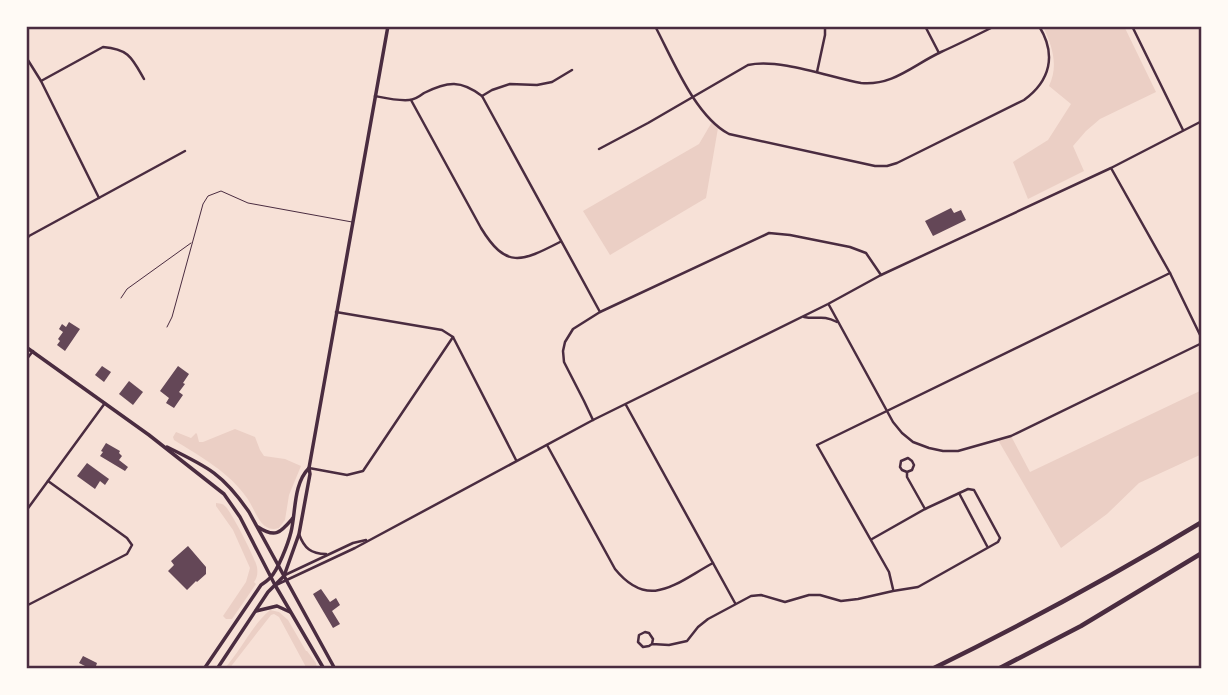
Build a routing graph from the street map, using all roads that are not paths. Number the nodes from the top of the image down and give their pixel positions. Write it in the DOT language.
graph roads {
  1 [pos="388,26"];
  2 [pos="655,26"];
  3 [pos="825,26"];
  4 [pos="925,26"];
  5 [pos="995,26"];
  6 [pos="1040,26"];
  7 [pos="1132,26"];
  8 [pos="939,53"];
  9 [pos="26,57"];
  10 [pos="572,70"];
  11 [pos="817,72"];
  12 [pos="144,79"];
  13 [pos="41,81"];
  14 [pos="375,96"];
  15 [pos="482,96"];
  16 [pos="693,97"];
  17 [pos="411,100"];
  18 [pos="1202,121"];
  19 [pos="1183,130"];
  20 [pos="599,149"];
  21 [pos="185,151"];
  22 [pos="1111,168"];
  23 [pos="99,198"];
  24 [pos="352,222"];
  25 [pos="26,231"];
  26 [pos="28,238"];
  27 [pos="193,241"];
  28 [pos="561,242"];
  29 [pos="1170,273"];
  30 [pos="881,275"];
  31 [pos="121,298"];
  32 [pos="828,304"];
  33 [pos="336,312"];
  34 [pos="600,312"];
  35 [pos="804,317"];
  36 [pos="838,323"];
  37 [pos="167,327"];
  38 [pos="453,337"];
  39 [pos="1202,341"];
  40 [pos="26,347"];
  41 [pos="33,351"];
  42 [pos="26,360"];
  43 [pos="105,403"];
  44 [pos="626,405"];
  45 [pos="887,410"];
  46 [pos="593,420"];
  47 [pos="162,445"];
  48 [pos="547,445"];
  49 [pos="517,461"];
  50 [pos="309,468"];
  51 [pos="907,472"];
  52 [pos="48,481"];
  53 [pos="959,493"];
  54 [pos="925,509"];
  55 [pos="26,511"];
  56 [pos="293,518"];
  57 [pos="1202,523"];
  58 [pos="257,525"];
  59 [pos="299,534"];
  60 [pos="369,540"];
  61 [pos="872,540"];
  62 [pos="988,547"];
  63 [pos="1202,553"];
  64 [pos="330,554"];
  65 [pos="713,563"];
  66 [pos="278,565"];
  67 [pos="284,576"];
  68 [pos="271,577"];
  69 [pos="286,582"];
  70 [pos="275,585"];
  71 [pos="893,591"];
  72 [pos="735,603"];
  73 [pos="26,606"];
  74 [pos="256,611"];
  75 [pos="292,613"];
  76 [pos="652,644"];
  77 [pos="204,669"];
  78 [pos="217,669"];
  79 [pos="324,669"];
  80 [pos="335,669"];
  81 [pos="932,669"];
  82 [pos="998,669"];
  1 -- 14 [label="main road"];
  2 -- 16 [label="street"];
  3 -- 11 [label="street"];
  4 -- 8 [label="street"];
  5 -- 8 [label="street"];
  6 -- 16 [label="street"];
  7 -- 19 [label="street"];
  8 -- 11 [label="street"];
  9 -- 13 [label="street"];
  10 -- 15 [label="street"];
  11 -- 16 [label="street"];
  12 -- 13 [label="street"];
  13 -- 23 [label="street"];
  14 -- 17 [label="street"];
  14 -- 24 [label="main road"];
  15 -- 17 [label="street"];
  15 -- 28 [label="street"];
  16 -- 20 [label="street"];
  17 -- 28 [label="street"];
  18 -- 19 [label="street"];
  19 -- 22 [label="street"];
  21 -- 23 [label="street"];
  22 -- 29 [label="street"];
  22 -- 30 [label="street"];
  23 -- 26 [label="street"];
  24 -- 27 [label="lane"];
  24 -- 33 [label="main road"];
  25 -- 26 [label="street"];
  27 -- 31 [label="lane"];
  27 -- 37 [label="lane"];
  28 -- 34 [label="street"];
  29 -- 39 [label="street"];
  29 -- 45 [label="street"];
  30 -- 32 [label="street"];
  30 -- 34 [label="street"];
  32 -- 35 [label="street"];
  32 -- 36 [label="street"];
  33 -- 38 [label="street"];
  33 -- 50 [label="main road"];
  34 -- 46 [label="street"];
  35 -- 36 [label="street"];
  35 -- 44 [label="street"];
  36 -- 45 [label="street"];
  38 -- 49 [label="street"];
  38 -- 50 [label="street"];
  39 -- 45 [label="street"];
  40 -- 41 [label="main road"];
  41 -- 42 [label="street"];
  41 -- 43 [label="main road"];
  43 -- 47 [label="main road"];
  43 -- 52 [label="street"];
  44 -- 46 [label="street"];
  44 -- 65 [label="street"];
  45 -- 61 [label="street"];
  46 -- 48 [label="street"];
  47 -- 58 [label="main road"];
  47 -- 68 [label="main road"];
  48 -- 49 [label="street"];
  48 -- 65 [label="street"];
  49 -- 60 [label="street"];
  50 -- 56 [label="main road"];
  50 -- 59 [label="main road"];
  51 -- 51 [label="street"];
  51 -- 54 [label="street"];
  52 -- 55 [label="street"];
  52 -- 73 [label="street"];
  53 -- 54 [label="street"];
  53 -- 62 [label="street"];
  53 -- 62 [label="street"];
  54 -- 61 [label="street"];
  56 -- 58 [label="main road"];
  56 -- 66 [label="main road"];
  57 -- 81 [label="highway"];
  58 -- 66 [label="main road"];
  59 -- 64 [label="street"];
  59 -- 67 [label="main road"];
  60 -- 64 [label="street"];
  60 -- 69 [label="street"];
  61 -- 71 [label="street"];
  62 -- 71 [label="street"];
  63 -- 82 [label="highway"];
  64 -- 67 [label="street"];
  65 -- 72 [label="street"];
  66 -- 67 [label="main road"];
  66 -- 68 [label="main road"];
  67 -- 68 [label="main road"];
  67 -- 69 [label="main road"];
  67 -- 70 [label="main road"];
  68 -- 70 [label="main road"];
  68 -- 77 [label="main road"];
  69 -- 70 [label="street"];
  69 -- 80 [label="main road"];
  70 -- 74 [label="main road"];
  70 -- 75 [label="main road"];
  71 -- 72 [label="street"];
  72 -- 76 [label="street"];
  74 -- 75 [label="main road"];
  74 -- 78 [label="main road"];
  75 -- 79 [label="main road"];
  76 -- 76 [label="street"];
}
